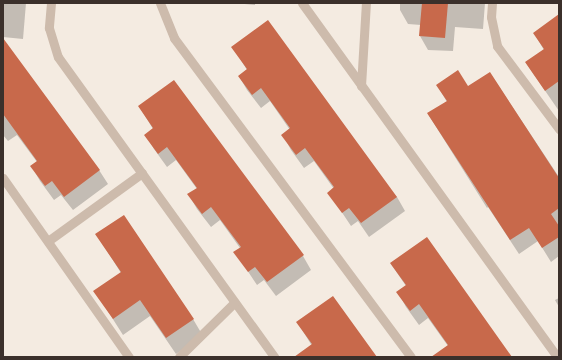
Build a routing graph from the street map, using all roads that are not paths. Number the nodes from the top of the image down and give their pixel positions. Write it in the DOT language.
graph roads {
  1 [pos="51,3"];
  2 [pos="160,3"];
  3 [pos="302,3"];
  4 [pos="366,3"];
  5 [pos="492,3"];
  6 [pos="361,86"];
  7 [pos="559,129"];
  8 [pos="142,173"];
  9 [pos="3,178"];
  10 [pos="48,241"];
  11 [pos="234,302"];
  12 [pos="129,357"];
  13 [pos="179,357"];
  14 [pos="274,357"];
  15 [pos="411,357"];
  16 [pos="557,357"];
  1 -- 8 [label="lane"];
  2 -- 15 [label="lane"];
  3 -- 6 [label="lane"];
  4 -- 6 [label="lane"];
  5 -- 7 [label="lane"];
  6 -- 16 [label="lane"];
  8 -- 10 [label="lane"];
  8 -- 11 [label="lane"];
  9 -- 10 [label="lane"];
  10 -- 12 [label="lane"];
  11 -- 13 [label="lane"];
  11 -- 14 [label="lane"];
}
